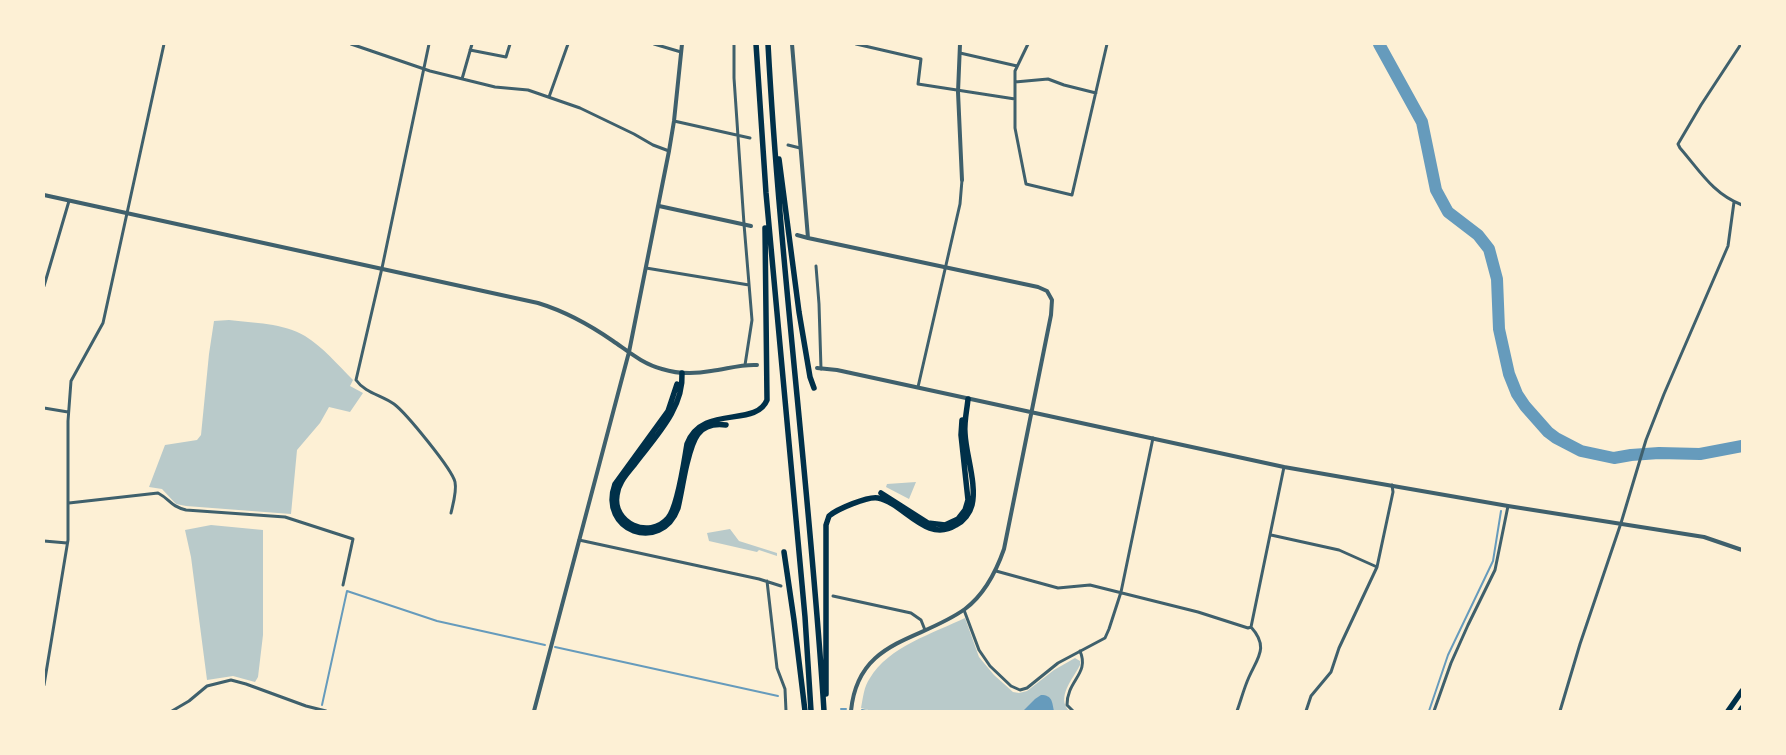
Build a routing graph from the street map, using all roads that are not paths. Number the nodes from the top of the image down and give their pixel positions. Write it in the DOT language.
graph roads {
  1 [pos="164,44"];
  2 [pos="351,44"];
  3 [pos="429,44"];
  4 [pos="472,44"];
  5 [pos="510,44"];
  6 [pos="568,44"];
  7 [pos="654,44"];
  8 [pos="682,44"];
  9 [pos="734,44"];
  10 [pos="756,44"];
  11 [pos="768,44"];
  12 [pos="792,44"];
  13 [pos="856,44"];
  14 [pos="960,44"];
  15 [pos="1028,44"];
  16 [pos="1107,44"];
  17 [pos="1740,44"];
  18 [pos="470,50"];
  19 [pos="681,52"];
  20 [pos="960,53"];
  21 [pos="1017,66"];
  22 [pos="424,69"];
  23 [pos="462,79"];
  24 [pos="1015,82"];
  25 [pos="958,92"];
  26 [pos="1096,93"];
  27 [pos="549,97"];
  28 [pos="1015,100"];
  29 [pos="772,115"];
  30 [pos="674,121"];
  31 [pos="738,134"];
  32 [pos="750,138"];
  33 [pos="788,145"];
  34 [pos="800,148"];
  35 [pos="669,151"];
  36 [pos="962,180"];
  37 [pos="766,193"];
  38 [pos="44,195"];
  39 [pos="69,201"];
  40 [pos="1734,202"];
  41 [pos="1742,205"];
  42 [pos="659,206"];
  43 [pos="127,214"];
  44 [pos="744,224"];
  45 [pos="751,226"];
  46 [pos="797,235"];
  47 [pos="808,238"];
  48 [pos="816,266"];
  49 [pos="382,268"];
  50 [pos="646,268"];
  51 [pos="945,268"];
  52 [pos="45,278"];
  53 [pos="749,284"];
  54 [pos="44,286"];
  55 [pos="628,352"];
  56 [pos="746,365"];
  57 [pos="756,366"];
  58 [pos="819,369"];
  59 [pos="682,373"];
  60 [pos="918,387"];
  61 [pos="814,388"];
  62 [pos="968,399"];
  63 [pos="44,408"];
  64 [pos="1031,411"];
  65 [pos="68,412"];
  66 [pos="726,425"];
  67 [pos="1153,437"];
  68 [pos="1284,466"];
  69 [pos="1392,484"];
  70 [pos="881,493"];
  71 [pos="69,503"];
  72 [pos="1508,506"];
  73 [pos="451,513"];
  74 [pos="1621,523"];
  75 [pos="1271,536"];
  76 [pos="579,540"];
  77 [pos="44,541"];
  78 [pos="67,543"];
  79 [pos="1742,550"];
  80 [pos="784,552"];
  81 [pos="1377,567"];
  82 [pos="996,571"];
  83 [pos="767,581"];
  84 [pos="344,585"];
  85 [pos="781,586"];
  86 [pos="1121,592"];
  87 [pos="833,596"];
  88 [pos="964,610"];
  89 [pos="1252,627"];
  90 [pos="925,630"];
  91 [pos="1080,651"];
  92 [pos="44,685"];
  93 [pos="1742,691"];
  94 [pos="172,711"];
  95 [pos="326,711"];
  96 [pos="534,711"];
  97 [pos="786,711"];
  98 [pos="805,711"];
  99 [pos="811,711"];
  100 [pos="825,711"];
  101 [pos="851,711"];
  102 [pos="1073,711"];
  103 [pos="1237,711"];
  104 [pos="1306,711"];
  105 [pos="1434,711"];
  106 [pos="1560,711"];
  107 [pos="1728,711"];
  1 -- 43 [label="street"];
  2 -- 22 [label="street"];
  3 -- 22 [label="street"];
  4 -- 18 [label="street"];
  5 -- 18 [label="street"];
  6 -- 27 [label="street"];
  7 -- 19 [label="street"];
  8 -- 19 [label="street"];
  9 -- 31 [label="street"];
  10 -- 37 [label="highway"];
  11 -- 29 [label="highway"];
  12 -- 34 [label="street"];
  13 -- 25 [label="street"];
  14 -- 20 [label="street"];
  15 -- 21 [label="street"];
  16 -- 26 [label="street"];
  17 -- 40 [label="street"];
  18 -- 23 [label="street"];
  19 -- 30 [label="street"];
  20 -- 21 [label="street"];
  20 -- 25 [label="street"];
  21 -- 24 [label="street"];
  22 -- 23 [label="street"];
  22 -- 49 [label="street"];
  23 -- 27 [label="street"];
  24 -- 26 [label="street"];
  24 -- 28 [label="street"];
  25 -- 28 [label="street"];
  25 -- 36 [label="street"];
  26 -- 28 [label="street"];
  27 -- 35 [label="street"];
  29 -- 61 [label="highway"];
  29 -- 100 [label="highway"];
  30 -- 31 [label="street"];
  30 -- 35 [label="street"];
  31 -- 32 [label="street"];
  31 -- 44 [label="street"];
  33 -- 34 [label="street"];
  34 -- 47 [label="street"];
  35 -- 42 [label="street"];
  36 -- 51 [label="street"];
  37 -- 59 [label="highway"];
  37 -- 99 [label="highway"];
  38 -- 39 [label="street"];
  39 -- 43 [label="street"];
  39 -- 52 [label="street"];
  40 -- 41 [label="street"];
  40 -- 74 [label="street"];
  42 -- 44 [label="street"];
  42 -- 50 [label="street"];
  43 -- 49 [label="street"];
  43 -- 65 [label="street"];
  44 -- 45 [label="street"];
  44 -- 53 [label="street"];
  46 -- 47 [label="street"];
  47 -- 51 [label="street"];
  48 -- 58 [label="street"];
  49 -- 55 [label="street"];
  49 -- 73 [label="street"];
  50 -- 53 [label="street"];
  50 -- 55 [label="street"];
  51 -- 60 [label="street"];
  51 -- 64 [label="street"];
  52 -- 54 [label="street"];
  53 -- 56 [label="street"];
  55 -- 59 [label="street"];
  55 -- 76 [label="street"];
  56 -- 57 [label="street"];
  56 -- 59 [label="street"];
  58 -- 60 [label="street"];
  59 -- 66 [label="highway"];
  60 -- 62 [label="street"];
  62 -- 64 [label="street"];
  62 -- 70 [label="highway"];
  62 -- 100 [label="highway"];
  63 -- 65 [label="street"];
  64 -- 67 [label="street"];
  64 -- 82 [label="street"];
  65 -- 71 [label="street"];
  67 -- 68 [label="street"];
  67 -- 86 [label="street"];
  68 -- 69 [label="street"];
  68 -- 75 [label="street"];
  69 -- 72 [label="street"];
  69 -- 81 [label="street"];
  71 -- 78 [label="street"];
  71 -- 84 [label="street"];
  72 -- 74 [label="street"];
  72 -- 105 [label="street"];
  74 -- 79 [label="street"];
  74 -- 106 [label="street"];
  75 -- 81 [label="street"];
  75 -- 89 [label="street"];
  76 -- 83 [label="street"];
  76 -- 96 [label="street"];
  77 -- 78 [label="street"];
  78 -- 92 [label="street"];
  80 -- 98 [label="highway"];
  81 -- 104 [label="street"];
  82 -- 86 [label="street"];
  82 -- 88 [label="street"];
  83 -- 85 [label="street"];
  83 -- 97 [label="street"];
  86 -- 89 [label="street"];
  86 -- 91 [label="street"];
  87 -- 90 [label="street"];
  88 -- 90 [label="street"];
  88 -- 91 [label="street"];
  89 -- 103 [label="street"];
  90 -- 101 [label="street"];
  91 -- 102 [label="street"];
  93 -- 107 [label="highway"];
  94 -- 95 [label="street"];
}
